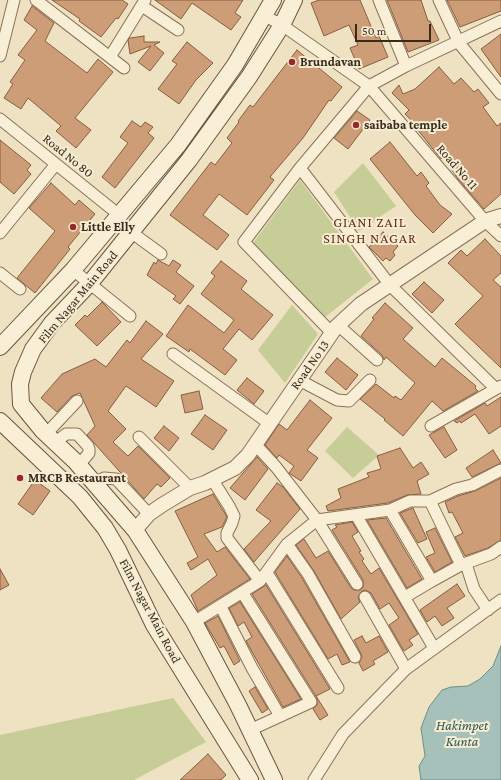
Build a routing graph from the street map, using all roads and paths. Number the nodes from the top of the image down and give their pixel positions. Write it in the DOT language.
graph roads {
  1 [pos="14,0"];
  2 [pos="36,0"];
  3 [pos="273,0"];
  4 [pos="294,0"];
  5 [pos="379,0"];
  6 [pos="439,0"];
  7 [pos="144,3"];
  8 [pos="265,16"];
  9 [pos="501,21"];
  10 [pos="282,25"];
  11 [pos="3,28"];
  12 [pos="178,30"];
  13 [pos="459,43"];
  14 [pos="0,56"];
  15 [pos="110,57"];
  16 [pos="406,66"];
  17 [pos="124,68"];
  18 [pos="369,86"];
  19 [pos="501,94"];
  20 [pos="0,120"];
  21 [pos="56,164"];
  22 [pos="300,168"];
  23 [pos="118,214"];
  24 [pos="501,216"];
  25 [pos="485,221"];
  26 [pos="131,232"];
  27 [pos="0,233"];
  28 [pos="501,236"];
  29 [pos="161,254"];
  30 [pos="73,270"];
  31 [pos="0,272"];
  32 [pos="90,283"];
  33 [pos="390,285"];
  34 [pos="20,289"];
  35 [pos="130,316"];
  36 [pos="335,329"];
  37 [pos="0,347"];
  38 [pos="173,354"];
  39 [pos="377,360"];
  40 [pos="299,380"];
  41 [pos="370,380"];
  42 [pos="498,387"];
  43 [pos="77,401"];
  44 [pos="0,421"];
  45 [pos="270,424"];
  46 [pos="431,426"];
  47 [pos="139,437"];
  48 [pos="51,438"];
  49 [pos="255,444"];
  50 [pos="501,470"];
  51 [pos="212,479"];
  52 [pos="95,484"];
  53 [pos="190,488"];
  54 [pos="430,501"];
  55 [pos="390,510"];
  56 [pos="149,514"];
  57 [pos="356,515"];
  58 [pos="317,520"];
  59 [pos="135,530"];
  60 [pos="287,544"];
  61 [pos="501,547"];
  62 [pos="464,565"];
  63 [pos="263,577"];
  64 [pos="432,581"];
  65 [pos="357,584"];
  66 [pos="242,592"];
  67 [pos="365,597"];
  68 [pos="405,598"];
  69 [pos="501,600"];
  70 [pos="220,607"];
  71 [pos="488,610"];
  72 [pos="194,622"];
  73 [pos="434,648"];
  74 [pos="355,657"];
  75 [pos="406,669"];
  76 [pos="338,688"];
  77 [pos="280,716"];
  78 [pos="250,730"];
  79 [pos="250,780"];
  80 [pos="274,780"];
  81 [pos="314,780"];
  1 -- 11 [label="street"];
  2 -- 15 [label="street"];
  3 -- 8 [label="main road, Film Nagar Main Road"];
  4 -- 10 [label="main road, Film Nagar Main Road"];
  5 -- 16 [label="street"];
  6 -- 13 [label="street"];
  7 -- 12 [label="street"];
  7 -- 15 [label="street"];
  8 -- 10 [label="street, Road No 11"];
  8 -- 23 [label="main road, Film Nagar Main Road"];
  9 -- 13 [label="street"];
  10 -- 18 [label="street, Road No 11"];
  10 -- 26 [label="main road, Film Nagar Main Road"];
  11 -- 14 [label="street"];
  13 -- 16 [label="street"];
  13 -- 19 [label="street"];
  15 -- 17 [label="street"];
  16 -- 18 [label="street"];
  18 -- 22 [label="street"];
  18 -- 25 [label="street, Road No 11"];
  20 -- 21 [label="street, Road No 80"];
  21 -- 23 [label="street, Road No 80"];
  21 -- 27 [label="street"];
  22 -- 33 [label="street"];
  22 -- 36 [label="street"];
  23 -- 30 [label="main road, Film Nagar Main Road"];
  24 -- 25 [label="street, Road No 13"];
  25 -- 28 [label="street, Road No 11"];
  25 -- 33 [label="street, Road No 13"];
  26 -- 29 [label="street"];
  26 -- 32 [label="main road, Film Nagar Main Road"];
  30 -- 32 [label="street"];
  30 -- 37 [label="main road, Film Nagar Main Road"];
  31 -- 34 [label="street"];
  32 -- 35 [label="street"];
  32 -- 48 [label="main road, Film Nagar Main Road"];
  33 -- 36 [label="street, Road No 13"];
  33 -- 42 [label="street"];
  36 -- 39 [label="street"];
  36 -- 40 [label="street, Road No 13"];
  38 -- 45 [label="street"];
  40 -- 41 [label="street"];
  40 -- 45 [label="street, Road No 13"];
  42 -- 46 [label="street"];
  43 -- 48 [label="street"];
  44 -- 79 [label="main road, Film Nagar Main Road"];
  45 -- 49 [label="street, Road No 13"];
  47 -- 53 [label="street"];
  48 -- 52 [label="main road, Film Nagar Main Road"];
  49 -- 51 [label="street, Road No 13"];
  49 -- 58 [label="street"];
  50 -- 54 [label="street"];
  51 -- 53 [label="street, Road No 13"];
  51 -- 63 [label="street"];
  52 -- 56 [label="street"];
  52 -- 59 [label="main road, Film Nagar Main Road"];
  53 -- 56 [label="street, Road No 13"];
  54 -- 55 [label="street"];
  54 -- 62 [label="street"];
  55 -- 57 [label="street"];
  55 -- 64 [label="street"];
  56 -- 59 [label="street, Road No 13"];
  57 -- 58 [label="street"];
  57 -- 68 [label="street"];
  58 -- 60 [label="street"];
  58 -- 65 [label="street"];
  59 -- 72 [label="main road, Film Nagar Main Road"];
  60 -- 63 [label="street"];
  60 -- 74 [label="street"];
  61 -- 62 [label="street"];
  62 -- 64 [label="street"];
  62 -- 71 [label="street"];
  63 -- 66 [label="street"];
  63 -- 76 [label="street"];
  64 -- 68 [label="street"];
  66 -- 70 [label="street"];
  66 -- 77 [label="street"];
  67 -- 75 [label="street"];
  68 -- 73 [label="street"];
  69 -- 71 [label="street"];
  70 -- 72 [label="street"];
  70 -- 77 [label="street"];
  71 -- 73 [label="street"];
  72 -- 78 [label="main road, Film Nagar Main Road"];
  73 -- 75 [label="street"];
  75 -- 81 [label="street"];
  77 -- 78 [label="street"];
  78 -- 80 [label="main road, Film Nagar Main Road"];
}
